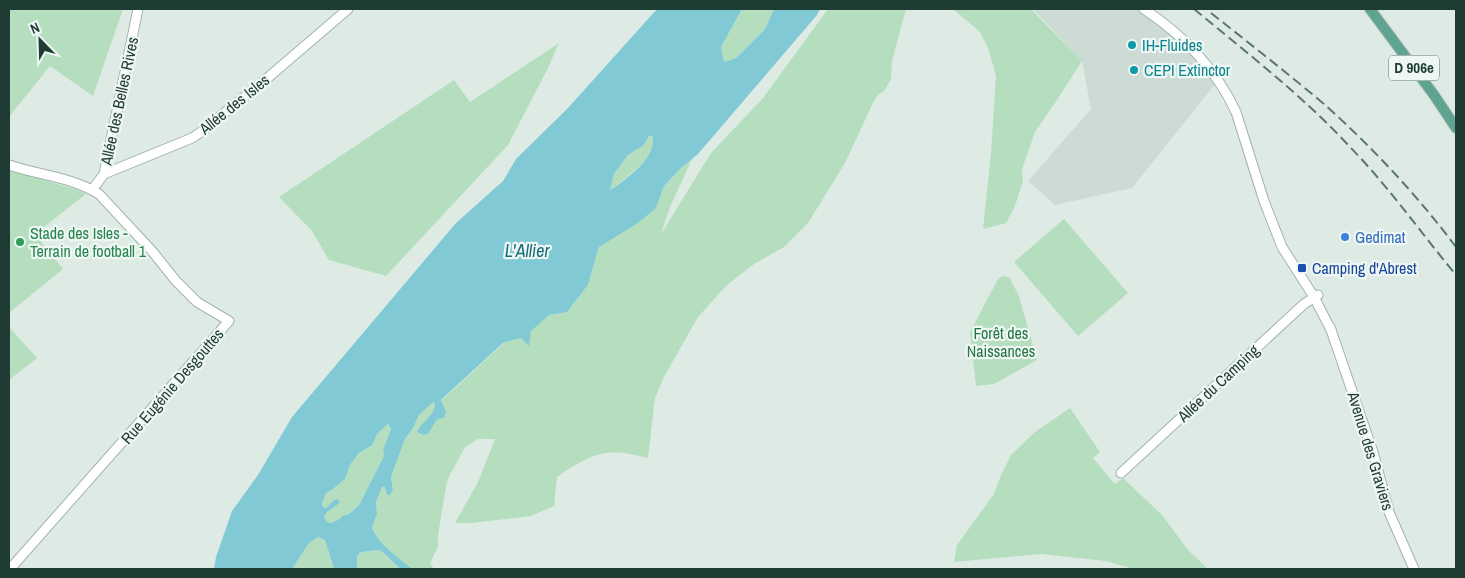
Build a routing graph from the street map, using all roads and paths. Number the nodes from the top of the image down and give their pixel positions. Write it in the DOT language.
graph roads {
  1 [pos="138,9"];
  2 [pos="348,9"];
  3 [pos="1144,9"];
  4 [pos="1370,9"];
  5 [pos="1456,128"];
  6 [pos="9,165"];
  7 [pos="104,174"];
  8 [pos="92,190"];
  9 [pos="1316,296"];
  10 [pos="1121,472"];
  11 [pos="10,569"];
  12 [pos="1414,569"];
  1 -- 7 [label="street, Allée des Belles Rives"];
  2 -- 7 [label="street, Allée des Isles"];
  3 -- 9 [label="street, Avenue des Graviers"];
  4 -- 5 [label="main road, D 906e"];
  6 -- 8 [label="street, Rue Eugénie Desgouttes"];
  7 -- 8 [label="street, Allée des Belles Rives"];
  8 -- 11 [label="street, Rue Eugénie Desgouttes"];
  9 -- 10 [label="street, Allée du Camping"];
  9 -- 12 [label="street, Avenue des Graviers"];
}
